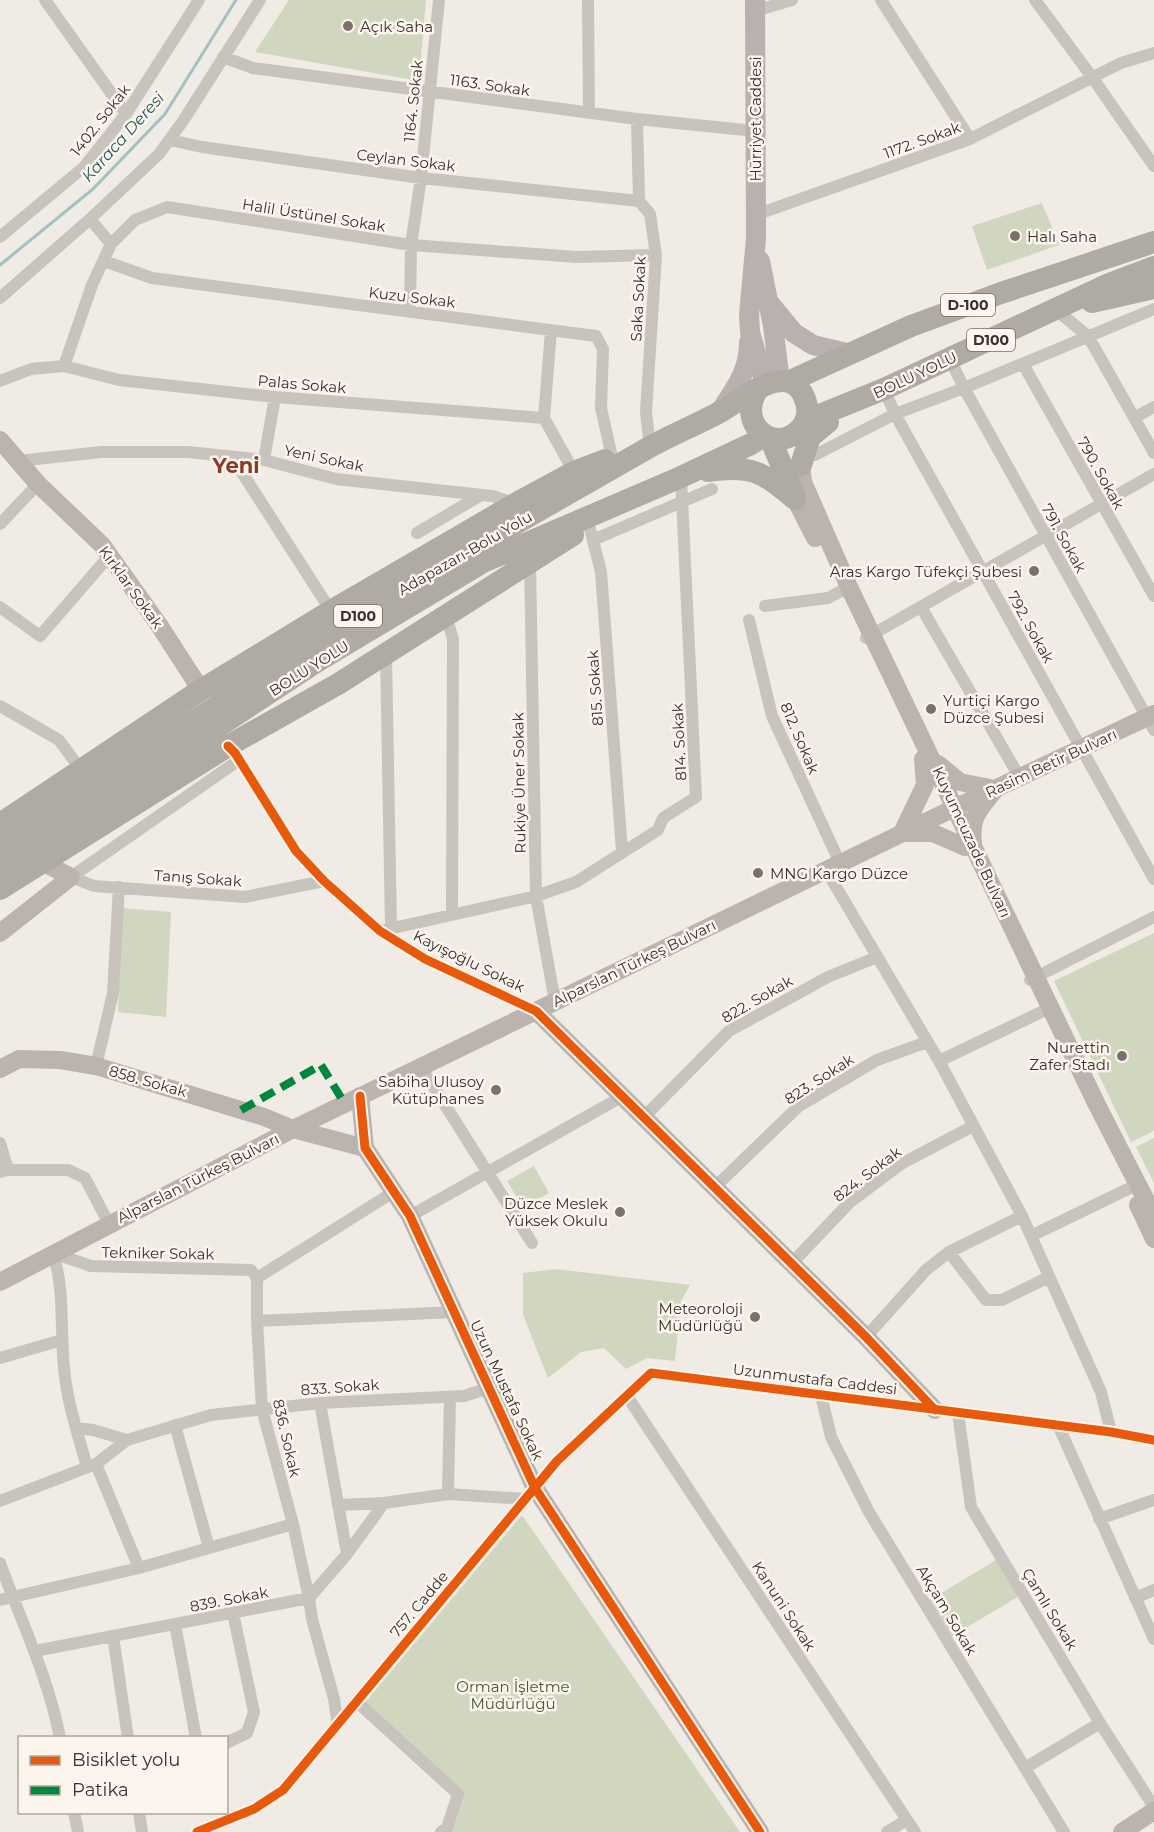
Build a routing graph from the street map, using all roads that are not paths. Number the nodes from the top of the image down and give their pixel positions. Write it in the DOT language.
graph roads {
  1 [pos="45,0"];
  2 [pos="199,0"];
  3 [pos="260,0"];
  4 [pos="439,0"];
  5 [pos="588,0"];
  6 [pos="792,0"];
  7 [pos="881,0"];
  8 [pos="1035,0"];
  9 [pos="755,5"];
  10 [pos="1154,53"];
  11 [pos="223,57"];
  12 [pos="1092,77"];
  13 [pos="429,92"];
  14 [pos="589,113"];
  15 [pos="126,114"];
  16 [pos="637,119"];
  17 [pos="755,131"];
  18 [pos="970,139"];
  19 [pos="170,140"];
  20 [pos="1154,166"];
  21 [pos="420,178"];
  22 [pos="639,201"];
  23 [pos="755,215"];
  24 [pos="90,219"];
  25 [pos="1154,231"];
  26 [pos="0,237"];
  27 [pos="756,238"];
  28 [pos="1154,242"];
  29 [pos="111,244"];
  30 [pos="411,245"];
  31 [pos="656,255"];
  32 [pos="104,261"];
  33 [pos="1154,267"];
  34 [pos="1154,288"];
  35 [pos="1001,293"];
  36 [pos="0,298"];
  37 [pos="768,301"];
  38 [pos="1154,309"];
  39 [pos="1056,310"];
  40 [pos="410,312"];
  41 [pos="749,315"];
  42 [pos="551,330"];
  43 [pos="1088,336"];
  44 [pos="851,354"];
  45 [pos="950,359"];
  46 [pos="1023,364"];
  47 [pos="64,366"];
  48 [pos="0,381"];
  49 [pos="773,384"];
  50 [pos="964,388"];
  51 [pos="884,389"];
  52 [pos="275,397"];
  53 [pos="849,405"];
  54 [pos="1154,407"];
  55 [pos="720,412"];
  56 [pos="895,414"];
  57 [pos="544,418"];
  58 [pos="1134,418"];
  59 [pos="799,428"];
  60 [pos="768,437"];
  61 [pos="0,440"];
  62 [pos="650,447"];
  63 [pos="1154,453"];
  64 [pos="232,457"];
  65 [pos="612,457"];
  66 [pos="264,460"];
  67 [pos="808,460"];
  68 [pos="18,461"];
  69 [pos="574,472"];
  70 [pos="1154,474"];
  71 [pos="685,475"];
  72 [pos="38,484"];
  73 [pos="712,489"];
  74 [pos="482,495"];
  75 [pos="629,499"];
  76 [pos="795,499"];
  77 [pos="682,502"];
  78 [pos="1101,503"];
  79 [pos="515,504"];
  80 [pos="0,525"];
  81 [pos="591,532"];
  82 [pos="417,533"];
  83 [pos="1046,536"];
  84 [pos="110,556"];
  85 [pos="530,562"];
  86 [pos="982,571"];
  87 [pos="845,589"];
  88 [pos="1154,596"];
  89 [pos="765,606"];
  90 [pos="0,607"];
  91 [pos="921,607"];
  92 [pos="331,611"];
  93 [pos="446,616"];
  94 [pos="749,620"];
  95 [pos="868,636"];
  96 [pos="386,654"];
  97 [pos="201,690"];
  98 [pos="0,706"];
  99 [pos="1152,720"];
  100 [pos="1082,749"];
  101 [pos="233,753"];
  102 [pos="928,760"];
  103 [pos="81,770"];
  104 [pos="1020,778"];
  105 [pos="995,789"];
  106 [pos="951,809"];
  107 [pos="0,824"];
  108 [pos="902,833"];
  109 [pos="969,846"];
  110 [pos="0,848"];
  111 [pos="622,851"];
  112 [pos="42,862"];
  113 [pos="833,867"];
  114 [pos="0,870"];
  115 [pos="71,877"];
  116 [pos="1154,879"];
  117 [pos="324,881"];
  118 [pos="119,887"];
  119 [pos="0,889"];
  120 [pos="536,896"];
  121 [pos="452,915"];
  122 [pos="1154,917"];
  123 [pos="386,930"];
  124 [pos="0,933"];
  125 [pos="877,957"];
  126 [pos="1033,978"];
  127 [pos="555,1002"];
  128 [pos="1048,1009"];
  129 [pos="536,1011"];
  130 [pos="927,1042"];
  131 [pos="939,1060"];
  132 [pos="96,1066"];
  133 [pos="421,1067"];
  134 [pos="0,1069"];
  135 [pos="360,1096"];
  136 [pos="623,1096"];
  137 [pos="645,1117"];
  138 [pos="972,1126"];
  139 [pos="293,1129"];
  140 [pos="0,1143"];
  141 [pos="365,1148"];
  142 [pos="5,1168"];
  143 [pos="488,1174"];
  144 [pos="715,1187"];
  145 [pos="395,1191"];
  146 [pos="1141,1195"];
  147 [pos="410,1216"];
  148 [pos="1022,1216"];
  149 [pos="1154,1216"];
  150 [pos="109,1224"];
  151 [pos="1031,1236"];
  152 [pos="1154,1239"];
  153 [pos="532,1243"];
  154 [pos="949,1252"];
  155 [pos="53,1253"];
  156 [pos="792,1263"];
  157 [pos="1049,1277"];
  158 [pos="258,1278"];
  159 [pos="0,1282"];
  160 [pos="455,1312"];
  161 [pos="257,1321"];
  162 [pos="866,1337"];
  163 [pos="62,1340"];
  164 [pos="0,1358"];
  165 [pos="651,1373"];
  166 [pos="489,1388"];
  167 [pos="821,1395"];
  168 [pos="450,1396"];
  169 [pos="627,1396"];
  170 [pos="321,1402"];
  171 [pos="262,1409"];
  172 [pos="935,1410"];
  173 [pos="958,1413"];
  174 [pos="175,1425"];
  175 [pos="1058,1425"];
  176 [pos="76,1428"];
  177 [pos="1111,1432"];
  178 [pos="127,1440"];
  179 [pos="1154,1440"];
  180 [pos="91,1465"];
  181 [pos="530,1493"];
  182 [pos="448,1494"];
  183 [pos="1154,1500"];
  184 [pos="0,1502"];
  185 [pos="384,1503"];
  186 [pos="338,1505"];
  187 [pos="1099,1519"];
  188 [pos="292,1524"];
  189 [pos="209,1548"];
  190 [pos="347,1554"];
  191 [pos="0,1563"];
  192 [pos="139,1568"];
  193 [pos="1154,1590"];
  194 [pos="6,1598"];
  195 [pos="309,1598"];
  196 [pos="1135,1598"];
  197 [pos="233,1614"];
  198 [pos="175,1624"];
  199 [pos="112,1636"];
  200 [pos="1154,1640"];
  201 [pos="35,1651"];
  202 [pos="356,1701"];
  203 [pos="1100,1723"];
  204 [pos="338,1725"];
  205 [pos="60,1736"];
  206 [pos="128,1736"];
  207 [pos="196,1736"];
  208 [pos="228,1742"];
  209 [pos="1025,1768"];
  210 [pos="1154,1809"];
  211 [pos="74,1814"];
  212 [pos="139,1814"];
  213 [pos="907,1820"];
  214 [pos="78,1832"];
  215 [pos="142,1832"];
  216 [pos="197,1832"];
  217 [pos="441,1832"];
  218 [pos="760,1832"];
  219 [pos="887,1832"];
  220 [pos="915,1832"];
  221 [pos="1064,1832"];
  222 [pos="1122,1832"];
  1 -- 15 [label="street"];
  2 -- 15 [label="street, 1402. Sokak"];
  3 -- 11 [label="street"];
  4 -- 13 [label="street, 1164. Sokak"];
  5 -- 14 [label="street"];
  6 -- 9 [label="street"];
  7 -- 18 [label="street"];
  8 -- 12 [label="street"];
  9 -- 17 [label="main road, Hürriyet Caddesi"];
  10 -- 12 [label="street, 1172. Sokak"];
  11 -- 13 [label="street, 1163. Sokak"];
  11 -- 19 [label="street"];
  12 -- 18 [label="street, 1172. Sokak"];
  12 -- 20 [label="street"];
  13 -- 14 [label="street, 1163. Sokak"];
  13 -- 21 [label="street, 1164. Sokak"];
  14 -- 16 [label="street, 1163. Sokak"];
  15 -- 26 [label="street, 1402. Sokak"];
  16 -- 17 [label="street, 1163. Sokak"];
  16 -- 22 [label="street, Saka Sokak"];
  17 -- 23 [label="main road, Hürriyet Caddesi"];
  18 -- 23 [label="street, 1172. Sokak"];
  19 -- 21 [label="street, Ceylan Sokak"];
  19 -- 24 [label="street"];
  21 -- 22 [label="street, Ceylan Sokak"];
  21 -- 30 [label="street, 1164. Sokak"];
  22 -- 31 [label="street, Saka Sokak"];
  23 -- 27 [label="main road, Hürriyet Caddesi"];
  24 -- 29 [label="street"];
  24 -- 36 [label="street"];
  25 -- 35 [label="highway"];
  27 -- 37 [label="main road, Hürriyet Caddesi"];
  27 -- 41 [label="main road, Hürriyet Caddesi"];
  28 -- 35 [label="highway, Adapazarı-Bolu Yolu / D-100"];
  29 -- 30 [label="street, Halil Üstünel Sokak"];
  29 -- 32 [label="street, Halil Üstünel Sokak"];
  30 -- 31 [label="street, Halil Üstünel Sokak"];
  30 -- 40 [label="street, 1164. Sokak"];
  31 -- 62 [label="street, Saka Sokak"];
  32 -- 40 [label="street, Kuzu Sokak"];
  32 -- 47 [label="street, Halil Üstünel Sokak"];
  33 -- 39 [label="highway, BOLU YOLU / D100"];
  34 -- 39 [label="highway"];
  35 -- 44 [label="highway, Adapazarı-Bolu Yolu / D-100"];
  37 -- 44 [label="main road"];
  37 -- 49 [label="main road, Hürriyet Caddesi"];
  38 -- 43 [label="street"];
  39 -- 43 [label="street"];
  39 -- 45 [label="highway, BOLU YOLU / D100"];
  40 -- 42 [label="street, Kuzu Sokak"];
  41 -- 49 [label="main road, Hürriyet Caddesi"];
  41 -- 55 [label="main road"];
  42 -- 57 [label="street"];
  42 -- 65 [label="street, Kuzu Sokak"];
  43 -- 46 [label="street"];
  43 -- 58 [label="street"];
  44 -- 49 [label="highway, Adapazarı-Bolu Yolu / D-100"];
  45 -- 50 [label="street, 791. Sokak"];
  45 -- 51 [label="highway, BOLU YOLU / D100"];
  46 -- 50 [label="street"];
  46 -- 78 [label="street, 790. Sokak"];
  47 -- 48 [label="street, Palas Sokak"];
  47 -- 52 [label="street, Palas Sokak"];
  49 -- 55 [label="highway, Adapazarı-Bolu Yolu / D100"];
  49 -- 59 [label="highway"];
  49 -- 60 [label="highway"];
  50 -- 56 [label="street"];
  50 -- 83 [label="street, 791. Sokak"];
  51 -- 53 [label="highway, BOLU YOLU / D100"];
  51 -- 56 [label="street, 792. Sokak"];
  52 -- 57 [label="street, Palas Sokak"];
  52 -- 66 [label="street"];
  53 -- 59 [label="highway, BOLU YOLU / D100"];
  53 -- 67 [label="highway"];
  54 -- 58 [label="street"];
  55 -- 62 [label="highway, Adapazarı-Bolu Yolu / D100"];
  56 -- 67 [label="street"];
  56 -- 86 [label="street, 792. Sokak"];
  57 -- 69 [label="street"];
  58 -- 63 [label="street"];
  59 -- 60 [label="highway, D100"];
  59 -- 67 [label="highway"];
  60 -- 71 [label="highway, BOLU YOLU / D100"];
  60 -- 76 [label="highway"];
  61 -- 68 [label="main road, Kırklar Sokak"];
  62 -- 65 [label="highway"];
  62 -- 110 [label="highway, Adapazarı-Bolu Yolu / D100"];
  64 -- 66 [label="street, Yeni Sokak"];
  64 -- 68 [label="street, Yeni Sokak"];
  64 -- 92 [label="street"];
  65 -- 69 [label="highway"];
  66 -- 74 [label="street, Yeni Sokak"];
  67 -- 87 [label="main road, Kuyumcuzade Bulvarı"];
  68 -- 72 [label="main road, Kırklar Sokak"];
  69 -- 79 [label="highway"];
  70 -- 78 [label="street"];
  71 -- 75 [label="highway, BOLU YOLU / D100"];
  71 -- 76 [label="highway"];
  71 -- 77 [label="street, 814. Sokak"];
  72 -- 80 [label="street"];
  72 -- 84 [label="main road, Kırklar Sokak"];
  73 -- 77 [label="street"];
  74 -- 79 [label="street, Yeni Sokak"];
  74 -- 82 [label="street"];
  75 -- 81 [label="highway"];
  75 -- 114 [label="highway, BOLU YOLU / D100"];
  76 -- 87 [label="main road, Kuyumcuzade Bulvarı"];
  77 -- 81 [label="street"];
  77 -- 111 [label="street, 814. Sokak"];
  78 -- 83 [label="street"];
  78 -- 88 [label="street, 790. Sokak"];
  79 -- 92 [label="highway"];
  81 -- 85 [label="highway"];
  81 -- 111 [label="street, 815. Sokak"];
  83 -- 86 [label="street"];
  83 -- 99 [label="street, 791. Sokak"];
  84 -- 90 [label="street"];
  84 -- 97 [label="main road, Kırklar Sokak"];
  85 -- 93 [label="highway"];
  85 -- 120 [label="street, Rukiye Üner Sokak"];
  86 -- 91 [label="street"];
  86 -- 100 [label="street, 792. Sokak"];
  87 -- 89 [label="street"];
  87 -- 95 [label="main road, Kuyumcuzade Bulvarı"];
  91 -- 95 [label="street"];
  91 -- 104 [label="street"];
  92 -- 97 [label="highway"];
  93 -- 96 [label="highway"];
  93 -- 121 [label="street"];
  94 -- 113 [label="street, 812. Sokak"];
  95 -- 102 [label="main road, Kuyumcuzade Bulvarı"];
  96 -- 101 [label="highway"];
  96 -- 123 [label="street"];
  97 -- 103 [label="highway"];
  98 -- 103 [label="street"];
  99 -- 100 [label="main road, Rasim Betir Bulvarı"];
  100 -- 104 [label="main road, Rasim Betir Bulvarı"];
  100 -- 116 [label="street, 792. Sokak"];
  101 -- 112 [label="highway"];
  101 -- 115 [label="street"];
  101 -- 117 [label="street, Kayışoğlu Sokak"];
  102 -- 105 [label="main road"];
  102 -- 106 [label="main road, Kuyumcuzade Bulvarı"];
  102 -- 108 [label="main road"];
  103 -- 107 [label="highway"];
  104 -- 105 [label="main road, Rasim Betir Bulvarı"];
  105 -- 106 [label="main road, Rasim Betir Bulvarı"];
  105 -- 109 [label="main road"];
  106 -- 108 [label="main road, Alparslan Türkeş Bulvarı"];
  106 -- 109 [label="main road, Kuyumcuzade Bulvarı"];
  108 -- 109 [label="main road"];
  108 -- 113 [label="main road, Alparslan Türkeş Bulvarı"];
  109 -- 126 [label="main road, Kuyumcuzade Bulvarı"];
  111 -- 120 [label="street, 814. Sokak"];
  112 -- 115 [label="main road"];
  112 -- 119 [label="highway"];
  113 -- 125 [label="street, 812. Sokak"];
  113 -- 127 [label="main road, Alparslan Türkeş Bulvarı"];
  115 -- 118 [label="street, Tanış Sokak"];
  115 -- 124 [label="main road"];
  117 -- 118 [label="street, Tanış Sokak"];
  117 -- 123 [label="street, Kayışoğlu Sokak"];
  118 -- 132 [label="street"];
  120 -- 121 [label="street, 814. Sokak"];
  120 -- 127 [label="street, Rukiye Üner Sokak"];
  121 -- 123 [label="street, 814. Sokak"];
  122 -- 126 [label="street"];
  123 -- 129 [label="street, Kayışoğlu Sokak"];
  125 -- 130 [label="street, 812. Sokak"];
  125 -- 137 [label="street, 822. Sokak"];
  126 -- 128 [label="main road, Kuyumcuzade Bulvarı"];
  127 -- 129 [label="main road, Alparslan Türkeş Bulvarı"];
  128 -- 131 [label="street"];
  128 -- 146 [label="main road, Kuyumcuzade Bulvarı"];
  129 -- 133 [label="main road, Alparslan Türkeş Bulvarı"];
  129 -- 136 [label="main road"];
  130 -- 131 [label="street, 812. Sokak"];
  130 -- 144 [label="street, 823. Sokak"];
  131 -- 138 [label="street, 812. Sokak"];
  132 -- 134 [label="main road, 858. Sokak"];
  132 -- 139 [label="main road, 858. Sokak"];
  133 -- 135 [label="main road, Alparslan Türkeş Bulvarı"];
  133 -- 143 [label="street"];
  135 -- 139 [label="main road, Alparslan Türkeş Bulvarı"];
  135 -- 141 [label="main road, Uzun Mustafa Sokak"];
  136 -- 137 [label="main road"];
  136 -- 143 [label="street"];
  137 -- 144 [label="main road"];
  138 -- 148 [label="street, 812. Sokak"];
  138 -- 156 [label="street, 824. Sokak"];
  139 -- 141 [label="main road, 858. Sokak"];
  139 -- 150 [label="main road, Alparslan Türkeş Bulvarı"];
  140 -- 142 [label="street"];
  141 -- 145 [label="main road, Uzun Mustafa Sokak"];
  142 -- 150 [label="street"];
  143 -- 147 [label="street"];
  143 -- 153 [label="street"];
  144 -- 156 [label="main road"];
  145 -- 147 [label="main road, Uzun Mustafa Sokak"];
  145 -- 158 [label="street"];
  146 -- 149 [label="main road, Kuyumcuzade Bulvarı"];
  146 -- 151 [label="street"];
  146 -- 152 [label="main road, Kuyumcuzade Bulvarı"];
  147 -- 160 [label="main road, Uzun Mustafa Sokak"];
  148 -- 151 [label="street, 812. Sokak"];
  148 -- 154 [label="street"];
  150 -- 155 [label="main road, Alparslan Türkeş Bulvarı"];
  151 -- 157 [label="street, 812. Sokak"];
  154 -- 157 [label="street"];
  154 -- 162 [label="street"];
  155 -- 158 [label="street, Tekniker Sokak"];
  155 -- 159 [label="main road, Alparslan Türkeş Bulvarı"];
  155 -- 163 [label="street"];
  156 -- 162 [label="main road"];
  157 -- 177 [label="street, 812. Sokak"];
  158 -- 161 [label="street, 836. Sokak"];
  160 -- 161 [label="street"];
  160 -- 166 [label="main road, Uzun Mustafa Sokak"];
  161 -- 171 [label="street, 836. Sokak"];
  162 -- 172 [label="main road"];
  163 -- 164 [label="street"];
  163 -- 176 [label="street"];
  165 -- 167 [label="street, Uzunmustafa Caddesi"];
  165 -- 169 [label="street, 757. Cadde"];
  166 -- 168 [label="street, 833. Sokak"];
  166 -- 181 [label="main road, Uzun Mustafa Sokak"];
  167 -- 172 [label="street, Uzunmustafa Caddesi"];
  167 -- 209 [label="street, Akçam Sokak"];
  168 -- 170 [label="street, 833. Sokak"];
  168 -- 182 [label="street"];
  169 -- 181 [label="street, 757. Cadde"];
  169 -- 213 [label="street, Kanuni Sokak"];
  170 -- 171 [label="street, 833. Sokak"];
  170 -- 186 [label="street"];
  171 -- 174 [label="street, 833. Sokak"];
  171 -- 188 [label="street, 836. Sokak"];
  172 -- 173 [label="street, Uzunmustafa Caddesi"];
  173 -- 175 [label="street, Uzunmustafa Caddesi"];
  173 -- 203 [label="street, Çamlı Sokak"];
  174 -- 178 [label="street, 833. Sokak"];
  174 -- 189 [label="street"];
  175 -- 177 [label="street, Uzunmustafa Caddesi"];
  175 -- 187 [label="street"];
  176 -- 178 [label="street"];
  176 -- 180 [label="street"];
  177 -- 179 [label="street, Uzunmustafa Caddesi"];
  178 -- 180 [label="street, 833. Sokak"];
  180 -- 184 [label="street, 833. Sokak"];
  180 -- 192 [label="street"];
  181 -- 182 [label="street"];
  181 -- 202 [label="street, 757. Cadde"];
  181 -- 218 [label="main road, Uzun Mustafa Sokak"];
  182 -- 185 [label="street"];
  183 -- 187 [label="street"];
  185 -- 186 [label="street"];
  185 -- 190 [label="street"];
  186 -- 190 [label="street"];
  187 -- 196 [label="street"];
  188 -- 189 [label="street"];
  188 -- 195 [label="street, 836. Sokak"];
  189 -- 192 [label="street"];
  190 -- 195 [label="street"];
  191 -- 194 [label="street"];
  192 -- 194 [label="street"];
  193 -- 196 [label="street"];
  194 -- 201 [label="street"];
  195 -- 197 [label="street, 839. Sokak"];
  195 -- 204 [label="street, 836. Sokak"];
  196 -- 200 [label="street"];
  197 -- 198 [label="street, 839. Sokak"];
  197 -- 208 [label="street"];
  198 -- 199 [label="street, 839. Sokak"];
  198 -- 207 [label="street"];
  199 -- 201 [label="street, 839. Sokak"];
  199 -- 206 [label="street"];
  201 -- 205 [label="street"];
  202 -- 204 [label="street, 757. Cadde"];
  202 -- 217 [label="street"];
  203 -- 209 [label="street"];
  203 -- 210 [label="street, Çamlı Sokak"];
  204 -- 216 [label="street, 757. Cadde"];
  209 -- 221 [label="street, Akçam Sokak"];
  210 -- 222 [label="main road"];
  211 -- 214 [label="street"];
  212 -- 215 [label="street"];
  213 -- 219 [label="street"];
  213 -- 220 [label="street, Kanuni Sokak"];
}
